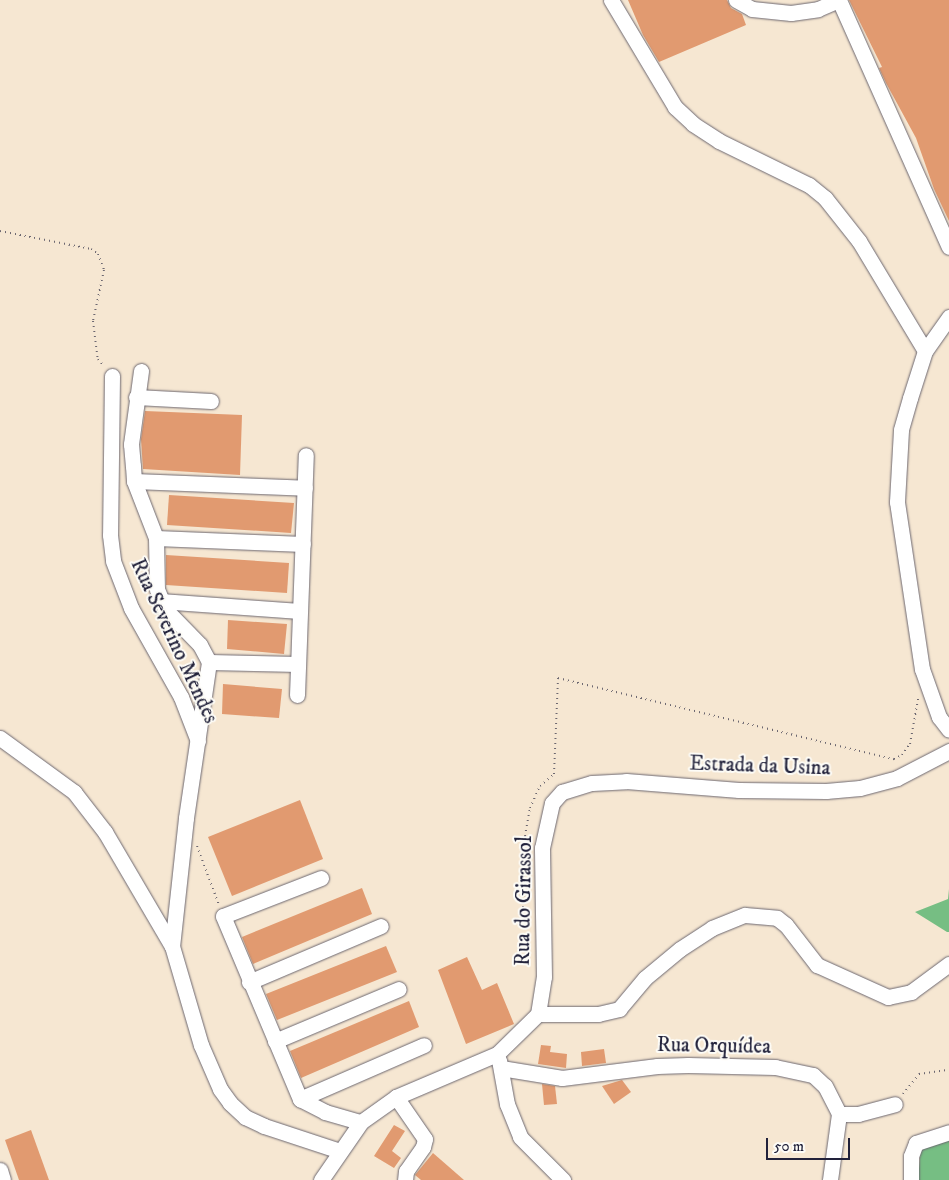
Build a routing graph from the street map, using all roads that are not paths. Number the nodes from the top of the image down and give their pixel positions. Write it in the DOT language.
graph roads {
  1 [pos="611,0"];
  2 [pos="736,0"];
  3 [pos="838,0"];
  4 [pos="949,247"];
  5 [pos="949,316"];
  6 [pos="925,351"];
  7 [pos="141,371"];
  8 [pos="112,376"];
  9 [pos="136,397"];
  10 [pos="211,401"];
  11 [pos="306,455"];
  12 [pos="134,480"];
  13 [pos="304,488"];
  14 [pos="156,538"];
  15 [pos="302,544"];
  16 [pos="160,601"];
  17 [pos="300,611"];
  18 [pos="209,662"];
  19 [pos="298,664"];
  20 [pos="297,695"];
  21 [pos="949,730"];
  22 [pos="0,738"];
  23 [pos="199,745"];
  24 [pos="949,751"];
  25 [pos="562,792"];
  26 [pos="321,878"];
  27 [pos="381,926"];
  28 [pos="172,946"];
  29 [pos="949,964"];
  30 [pos="249,982"];
  31 [pos="399,989"];
  32 [pos="538,1014"];
  33 [pos="275,1042"];
  34 [pos="424,1045"];
  35 [pos="499,1061"];
  36 [pos="396,1097"];
  37 [pos="300,1099"];
  38 [pos="895,1104"];
  39 [pos="839,1114"];
  40 [pos="361,1122"];
  41 [pos="949,1132"];
  42 [pos="340,1151"];
  43 [pos="0,1170"];
  44 [pos="3,1180"];
  45 [pos="320,1180"];
  46 [pos="405,1180"];
  47 [pos="563,1180"];
  48 [pos="830,1180"];
  49 [pos="911,1180"];
  1 -- 6 [label="street"];
  2 -- 3 [label="street"];
  3 -- 4 [label="street"];
  5 -- 6 [label="street"];
  6 -- 21 [label="street"];
  7 -- 9 [label="street"];
  8 -- 23 [label="street, Rua Severino Mendes"];
  9 -- 10 [label="street"];
  9 -- 12 [label="street"];
  11 -- 13 [label="street"];
  12 -- 13 [label="street"];
  12 -- 14 [label="street"];
  13 -- 15 [label="street"];
  14 -- 15 [label="street"];
  14 -- 16 [label="street"];
  15 -- 17 [label="street"];
  16 -- 17 [label="street"];
  16 -- 18 [label="street"];
  17 -- 19 [label="street"];
  18 -- 19 [label="street"];
  18 -- 23 [label="street"];
  19 -- 20 [label="street"];
  22 -- 28 [label="street"];
  23 -- 28 [label="street"];
  24 -- 25 [label="street, Estrada da Usina"];
  25 -- 32 [label="street, Rua do Girassol"];
  26 -- 30 [label="street"];
  27 -- 30 [label="street"];
  28 -- 42 [label="street"];
  29 -- 32 [label="street"];
  30 -- 33 [label="street"];
  31 -- 33 [label="street"];
  32 -- 35 [label="street"];
  33 -- 37 [label="street"];
  34 -- 37 [label="street"];
  35 -- 36 [label="street"];
  35 -- 39 [label="street, Rua Orquídea"];
  35 -- 47 [label="street"];
  36 -- 40 [label="street"];
  36 -- 46 [label="street"];
  37 -- 40 [label="street"];
  38 -- 39 [label="street"];
  39 -- 48 [label="street"];
  40 -- 42 [label="street"];
  41 -- 49 [label="street"];
  42 -- 45 [label="street"];
  43 -- 44 [label="street"];
}
